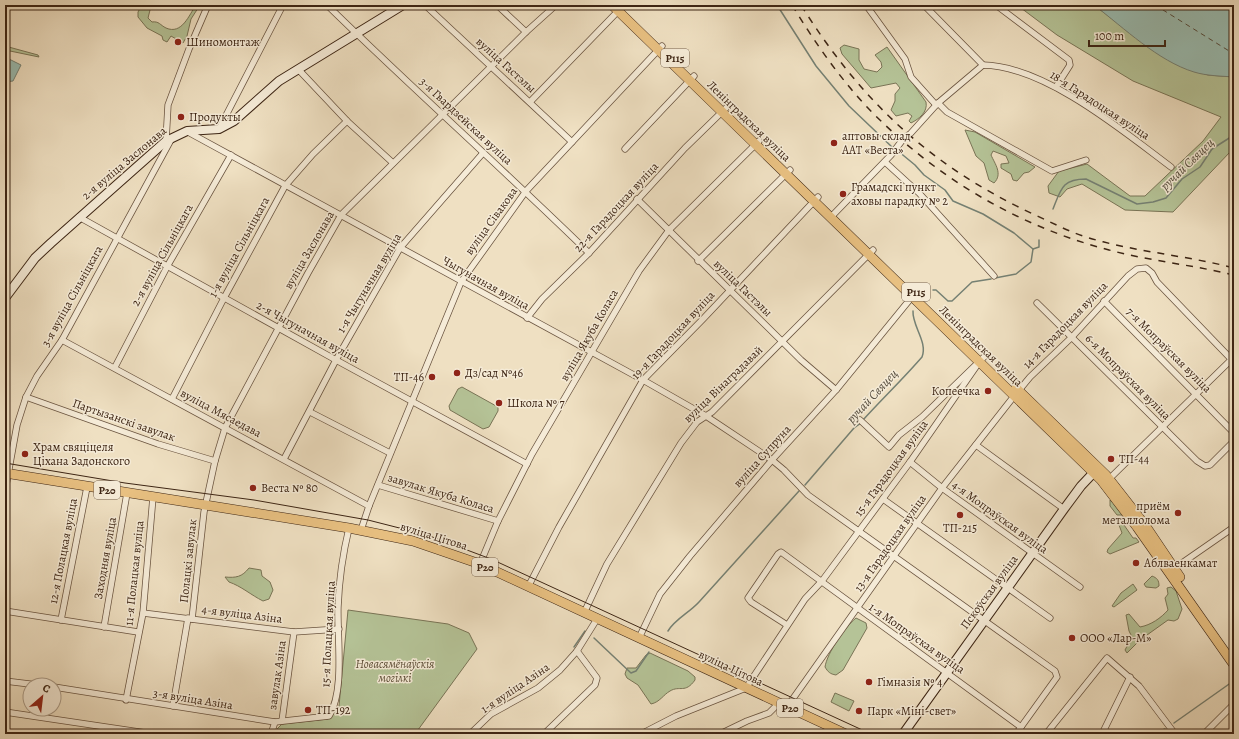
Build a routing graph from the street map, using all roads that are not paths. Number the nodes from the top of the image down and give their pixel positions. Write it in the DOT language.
graph roads {
  1 [pos="208,5"];
  2 [pos="283,5"];
  3 [pos="327,5"];
  4 [pos="403,5"];
  5 [pos="425,5"];
  6 [pos="497,5"];
  7 [pos="556,5"];
  8 [pos="866,5"];
  9 [pos="924,5"];
  10 [pos="996,5"];
  11 [pos="618,7"];
  12 [pos="526,32"];
  13 [pos="356,33"];
  14 [pos="661,48"];
  15 [pos="983,65"];
  16 [pos="491,67"];
  17 [pos="298,69"];
  18 [pos="692,78"];
  19 [pos="1056,87"];
  20 [pos="530,102"];
  21 [pos="937,104"];
  22 [pos="725,110"];
  23 [pos="442,116"];
  24 [pos="347,121"];
  25 [pos="219,129"];
  26 [pos="187,131"];
  27 [pos="174,136"];
  28 [pos="166,141"];
  29 [pos="572,142"];
  30 [pos="757,143"];
  31 [pos="625,149"];
  32 [pos="483,153"];
  33 [pos="231,155"];
  34 [pos="1086,160"];
  35 [pos="884,162"];
  36 [pos="393,164"];
  37 [pos="1171,167"];
  38 [pos="788,172"];
  39 [pos="285,186"];
  40 [pos="526,191"];
  41 [pos="637,199"];
  42 [pos="816,199"];
  43 [pos="341,215"];
  44 [pos="833,215"];
  45 [pos="79,216"];
  46 [pos="669,230"];
  47 [pos="116,237"];
  48 [pos="400,248"];
  49 [pos="871,252"];
  50 [pos="589,253"];
  51 [pos="698,261"];
  52 [pos="168,265"];
  53 [pos="994,276"];
  54 [pos="461,282"];
  55 [pos="729,290"];
  56 [pos="914,294"];
  57 [pos="5,298"];
  58 [pos="224,298"];
  59 [pos="1104,301"];
  60 [pos="1037,303"];
  61 [pos="528,318"];
  62 [pos="277,327"];
  63 [pos="1072,337"];
  64 [pos="62,340"];
  65 [pos="784,342"];
  66 [pos="590,352"];
  67 [pos="982,359"];
  68 [pos="1233,359"];
  69 [pos="336,360"];
  70 [pos="115,367"];
  71 [pos="643,380"];
  72 [pos="836,390"];
  73 [pos="1017,393"];
  74 [pos="1197,394"];
  75 [pos="26,397"];
  76 [pos="172,399"];
  77 [pos="412,401"];
  78 [pos="310,412"];
  79 [pos="706,416"];
  80 [pos="862,422"];
  81 [pos="225,428"];
  82 [pos="1163,428"];
  83 [pos="1234,432"];
  84 [pos="1234,441"];
  85 [pos="976,445"];
  86 [pos="390,453"];
  87 [pos="284,459"];
  88 [pos="772,460"];
  89 [pos="215,461"];
  90 [pos="910,462"];
  91 [pos="527,464"];
  92 [pos="1096,470"];
  93 [pos="7,473"];
  94 [pos="1107,482"];
  95 [pos="378,485"];
  96 [pos="87,487"];
  97 [pos="942,488"];
  98 [pos="5,491"];
  99 [pos="127,493"];
  100 [pos="153,497"];
  101 [pos="883,499"];
  102 [pos="206,505"];
  103 [pos="369,506"];
  104 [pos="1064,509"];
  105 [pos="498,521"];
  106 [pos="917,524"];
  107 [pos="1234,527"];
  108 [pos="349,528"];
  109 [pos="361,530"];
  110 [pos="859,531"];
  111 [pos="1032,554"];
  112 [pos="893,556"];
  113 [pos="480,564"];
  114 [pos="1170,568"];
  115 [pos="822,581"];
  116 [pos="528,587"];
  117 [pos="1080,587"];
  118 [pos="1008,588"];
  119 [pos="857,609"];
  120 [pos="5,611"];
  121 [pos="143,613"];
  122 [pos="584,613"];
  123 [pos="1050,618"];
  124 [pos="190,619"];
  125 [pos="598,619"];
  126 [pos="61,620"];
  127 [pos="983,621"];
  128 [pos="787,625"];
  129 [pos="104,627"];
  130 [pos="339,629"];
  131 [pos="138,632"];
  132 [pos="294,632"];
  133 [pos="639,638"];
  134 [pos="577,651"];
  135 [pos="1234,655"];
  136 [pos="1234,665"];
  137 [pos="947,672"];
  138 [pos="1130,677"];
  139 [pos="5,681"];
  140 [pos="22,683"];
  141 [pos="62,688"];
  142 [pos="746,688"];
  143 [pos="126,700"];
  144 [pos="1234,704"];
  145 [pos="783,705"];
  146 [pos="173,706"];
  147 [pos="5,712"];
  148 [pos="329,716"];
  149 [pos="282,721"];
  150 [pos="275,722"];
  151 [pos="1021,727"];
  152 [pos="833,728"];
  153 [pos="153,734"];
  154 [pos="271,734"];
  155 [pos="470,734"];
  156 [pos="544,734"];
  157 [pos="641,734"];
  158 [pos="720,734"];
  159 [pos="823,734"];
  160 [pos="846,734"];
  161 [pos="903,734"];
  162 [pos="1016,734"];
  163 [pos="1046,734"];
  164 [pos="1102,734"];
  165 [pos="1175,734"];
  166 [pos="1204,734"];
  1 -- 28 [label="street"];
  2 -- 25 [label="street"];
  3 -- 13 [label="street, 3-я Гвардзейская вуліца"];
  4 -- 13 [label="main road, 2-я вуліца Заслонава"];
  5 -- 16 [label="street, вуліца Гастэлы"];
  6 -- 12 [label="street"];
  7 -- 12 [label="street, вуліца Заслонава"];
  8 -- 21 [label="street"];
  9 -- 15 [label="street"];
  10 -- 19 [label="street"];
  11 -- 14 [label="main road, Ленінградская вуліца / Р115"];
  11 -- 20 [label="street"];
  12 -- 16 [label="street, вуліца Заслонава"];
  13 -- 17 [label="main road, 2-я вуліца Заслонава"];
  13 -- 23 [label="street, 3-я Гвардзейская вуліца"];
  14 -- 18 [label="main road, Ленінградская вуліца / Р115"];
  14 -- 29 [label="street, вуліца Сівакова"];
  15 -- 19 [label="street, 18-я Гарадоцкая вуліца"];
  15 -- 21 [label="street"];
  16 -- 20 [label="street, вуліца Гастэлы"];
  16 -- 23 [label="street, вуліца Заслонава"];
  17 -- 24 [label="street"];
  17 -- 25 [label="main road, 2-я вуліца Заслонава"];
  18 -- 22 [label="main road, Ленінградская вуліца / Р115"];
  18 -- 31 [label="street"];
  19 -- 37 [label="street, 18-я Гарадоцкая вуліца"];
  20 -- 29 [label="street, вуліца Гастэлы"];
  21 -- 34 [label="street"];
  21 -- 35 [label="street"];
  22 -- 30 [label="main road, Ленінградская вуліца / Р115"];
  22 -- 41 [label="street, 22-я Гарадоцкая вуліца"];
  23 -- 32 [label="street, 3-я Гвардзейская вуліца"];
  23 -- 36 [label="street, вуліца Заслонава"];
  24 -- 36 [label="street"];
  24 -- 39 [label="street, 1-я вуліца Сільніцкага"];
  25 -- 26 [label="main road, 2-я вуліца Заслонава"];
  26 -- 27 [label="main road, 2-я вуліца Заслонава"];
  26 -- 33 [label="street, Чыгуначная вуліца"];
  27 -- 28 [label="main road, 2-я вуліца Заслонава"];
  27 -- 47 [label="street, 3-я вуліца Сільніцкага"];
  28 -- 45 [label="main road, 2-я вуліца Заслонава"];
  29 -- 40 [label="street, вуліца Сівакова"];
  30 -- 38 [label="main road, Ленінградская вуліца / Р115"];
  30 -- 46 [label="street, вуліца Якуба Коласа"];
  32 -- 40 [label="street, 3-я Гвардзейская вуліца"];
  32 -- 48 [label="street, 1-я Чыгуначная вуліца"];
  33 -- 39 [label="street, Чыгуначная вуліца"];
  33 -- 52 [label="street, 2-я вуліца Сільніцкага"];
  35 -- 44 [label="street"];
  35 -- 53 [label="street"];
  36 -- 43 [label="street, вуліца Заслонава"];
  38 -- 42 [label="main road, Ленінградская вуліца / Р115"];
  38 -- 51 [label="street"];
  39 -- 43 [label="street, Чыгуначная вуліца"];
  39 -- 58 [label="street, 1-я вуліца Сільніцкага"];
  40 -- 50 [label="street, 3-я Гвардзейская вуліца"];
  40 -- 54 [label="street, вуліца Сівакова"];
  41 -- 46 [label="street, вуліца Гастэлы"];
  41 -- 50 [label="street, 22-я Гарадоцкая вуліца"];
  42 -- 44 [label="main road, Ленінградская вуліца / Р115"];
  42 -- 55 [label="street, 19-я Гарадоцкая вуліца"];
  43 -- 48 [label="street, Чыгуначная вуліца"];
  43 -- 62 [label="street, вуліца Заслонава"];
  44 -- 49 [label="main road, Ленінградская вуліца / Р115"];
  45 -- 47 [label="street, 2-я Чыгуначная вуліца"];
  45 -- 57 [label="main road, 2-я вуліца Заслонава"];
  46 -- 51 [label="street, вуліца Гастэлы"];
  46 -- 66 [label="street, вуліца Якуба Коласа"];
  47 -- 52 [label="street, 2-я Чыгуначная вуліца"];
  47 -- 64 [label="street, 3-я вуліца Сільніцкага"];
  48 -- 54 [label="street, Чыгуначная вуліца"];
  48 -- 69 [label="street, 1-я Чыгуначная вуліца"];
  49 -- 56 [label="main road, Ленінградская вуліца / Р115"];
  49 -- 65 [label="street, вуліца Вінаградавай"];
  50 -- 61 [label="street, 22-я Гарадоцкая вуліца"];
  51 -- 55 [label="street, вуліца Гастэлы"];
  52 -- 58 [label="street, 2-я Чыгуначная вуліца"];
  52 -- 70 [label="street, 2-я вуліца Сільніцкага"];
  54 -- 61 [label="street, Чыгуначная вуліца"];
  54 -- 77 [label="street, вуліца Сівакова"];
  55 -- 65 [label="street, вуліца Гастэлы"];
  55 -- 71 [label="street, 19-я Гарадоцкая вуліца"];
  56 -- 67 [label="main road, Ленінградская вуліца / Р115"];
  56 -- 72 [label="street, вуліца Супруна"];
  58 -- 62 [label="street, 2-я Чыгуначная вуліца"];
  58 -- 76 [label="street, 1-я вуліца Сільніцкага"];
  59 -- 63 [label="street, 14-я Гарадоцкая вуліца"];
  59 -- 68 [label="street, 14-я Гарадоцкая вуліца"];
  59 -- 74 [label="street, 7-я Мопраўская вуліца"];
  60 -- 63 [label="street, 6-я Мопраўская вуліца"];
  61 -- 66 [label="street, Чыгуначная вуліца"];
  62 -- 69 [label="street, 2-я Чыгуначная вуліца"];
  62 -- 81 [label="street, вуліца Заслонава"];
  63 -- 73 [label="street, 14-я Гарадоцкая вуліца"];
  63 -- 82 [label="street, 6-я Мопраўская вуліца"];
  64 -- 70 [label="street, вуліца Мясаедава"];
  64 -- 75 [label="street, 3-я вуліца Сільніцкага"];
  65 -- 72 [label="street, вуліца Гастэлы"];
  65 -- 79 [label="street, вуліца Вінаградавай"];
  66 -- 71 [label="street, Чыгуначная вуліца"];
  66 -- 91 [label="street, вуліца Якуба Коласа"];
  67 -- 73 [label="main road, Ленінградская вуліца / Р115"];
  67 -- 80 [label="street, 15-я Гарадоцкая вуліца"];
  67 -- 90 [label="street, 15-я Гарадоцкая вуліца"];
  68 -- 74 [label="street"];
  69 -- 77 [label="street, 2-я Чыгуначная вуліца"];
  69 -- 78 [label="street, 1-я Чыгуначная вуліца"];
  70 -- 76 [label="street, вуліца Мясаедава"];
  71 -- 79 [label="street, Чыгуначная вуліца"];
  71 -- 116 [label="street, 19-я Гарадоцкая вуліца"];
  72 -- 88 [label="street, вуліца Супруна"];
  73 -- 85 [label="street, 13-я Гарадоцкая вуліца"];
  73 -- 92 [label="main road, Ленінградская вуліца / Р115"];
  74 -- 82 [label="street"];
  74 -- 83 [label="street, 7-я Мопраўская вуліца"];
  75 -- 89 [label="street, Партызанскі завулак"];
  75 -- 93 [label="street, 3-я вуліца Сільніцкага"];
  76 -- 81 [label="street, вуліца Мясаедава"];
  77 -- 86 [label="street, вуліца Сівакова"];
  77 -- 91 [label="street, 2-я Чыгуначная вуліца"];
  78 -- 86 [label="street"];
  78 -- 87 [label="street, 1-я Чыгуначная вуліца"];
  79 -- 88 [label="street, Чыгуначная вуліца"];
  79 -- 122 [label="street, вуліца Вінаградавай"];
  81 -- 87 [label="street, вуліца Мясаедава"];
  81 -- 89 [label="street, вуліца Заслонава"];
  82 -- 84 [label="street, 6-я Мопраўская вуліца"];
  82 -- 94 [label="street"];
  85 -- 97 [label="street, 13-я Гарадоцкая вуліца"];
  85 -- 104 [label="street"];
  86 -- 95 [label="street, вуліца Сівакова"];
  87 -- 103 [label="street, вуліца Мясаедава"];
  88 -- 110 [label="street, Чыгуначная вуліца"];
  88 -- 133 [label="street, вуліца Супруна"];
  89 -- 102 [label="street, вуліца Заслонава"];
  90 -- 97 [label="street, 4-я Мопраўская вуліца"];
  90 -- 101 [label="street, 15-я Гарадоцкая вуліца"];
  91 -- 105 [label="street, вуліца Якуба Коласа"];
  92 -- 94 [label="main road, Ленінградская вуліца / Р115"];
  92 -- 104 [label="main road, Пскоўская вуліца"];
  93 -- 96 [label="main road, вуліца Цітова / Р20"];
  93 -- 98 [label="street, 3-я вуліца Сільніцкага"];
  94 -- 114 [label="main road, Ленінградская вуліца / Р115"];
  95 -- 103 [label="street, вуліца Сівакова"];
  95 -- 105 [label="street, завулак Якуба Коласа"];
  96 -- 99 [label="main road, вуліца Цітова / Р20"];
  96 -- 126 [label="street, 12-я Полацкая вуліца"];
  97 -- 106 [label="street, 13-я Гарадоцкая вуліца"];
  97 -- 111 [label="street, 4-я Мопраўская вуліца"];
  99 -- 100 [label="main road, вуліца Цітова / Р20"];
  99 -- 129 [label="street, Заходняя вуліца"];
  100 -- 102 [label="main road, вуліца Цітова / Р20"];
  100 -- 121 [label="street, 11-я Полацкая вуліца"];
  101 -- 106 [label="street"];
  101 -- 110 [label="street, 15-я Гарадоцкая вуліца"];
  102 -- 108 [label="main road, вуліца Цітова / Р20"];
  102 -- 124 [label="street, Полацкі завулак"];
  103 -- 109 [label="street, вуліца Сівакова"];
  104 -- 111 [label="main road, Пскоўская вуліца"];
  105 -- 113 [label="street, вуліца Якуба Коласа"];
  106 -- 112 [label="street, 13-я Гарадоцкая вуліца"];
  106 -- 118 [label="street"];
  107 -- 114 [label="street"];
  108 -- 109 [label="main road, вуліца Цітова / Р20"];
  108 -- 130 [label="street, 15-я Полацкая вуліца"];
  109 -- 113 [label="main road, вуліца Цітова / Р20"];
  110 -- 112 [label="street, Чыгуначная вуліца"];
  110 -- 115 [label="street, 15-я Гарадоцкая вуліца"];
  111 -- 117 [label="street, 4-я Мопраўская вуліца"];
  111 -- 118 [label="main road, Пскоўская вуліца"];
  112 -- 119 [label="street, 13-я Гарадоцкая вуліца"];
  112 -- 127 [label="street, Чыгуначная вуліца"];
  113 -- 116 [label="main road, вуліца Цітова / Р20"];
  114 -- 135 [label="main road, Ленінградская вуліца / Р115"];
  114 -- 136 [label="main road, Ленінградская вуліца / Р115"];
  115 -- 119 [label="street, 1-я Мопраўская вуліца"];
  115 -- 128 [label="street, 15-я Гарадоцкая вуліца"];
  115 -- 128 [label="street, 1-я Мопраўская вуліца"];
  116 -- 122 [label="main road, вуліца Цітова / Р20"];
  118 -- 123 [label="street"];
  118 -- 127 [label="main road, Пскоўская вуліца"];
  119 -- 137 [label="street, 1-я Мопраўская вуліца"];
  119 -- 145 [label="street, 13-я Гарадоцкая вуліца"];
  120 -- 126 [label="street"];
  121 -- 124 [label="street, 4-я вуліца Азіна"];
  121 -- 131 [label="street, 11-я Полацкая вуліца"];
  122 -- 125 [label="main road, вуліца Цітова / Р20"];
  124 -- 132 [label="street, 4-я вуліца Азіна"];
  124 -- 146 [label="street, Полацкі завулак"];
  125 -- 133 [label="main road, вуліца Цітова / Р20"];
  125 -- 134 [label="street, 1-я вуліца Азіна"];
  126 -- 129 [label="street"];
  127 -- 137 [label="main road, Пскоўская вуліца"];
  127 -- 151 [label="street, Чыгуначная вуліца"];
  128 -- 142 [label="street, 15-я Гарадоцкая вуліца"];
  129 -- 131 [label="street"];
  130 -- 132 [label="street, 4-я вуліца Азіна"];
  130 -- 148 [label="street, 15-я Полацкая вуліца"];
  131 -- 143 [label="street, 11-я Полацкая вуліца"];
  132 -- 149 [label="street, завулак Азіна"];
  133 -- 142 [label="main road, вуліца Цітова / Р20"];
  134 -- 155 [label="street, 1-я вуліца Азіна"];
  134 -- 156 [label="street"];
  137 -- 151 [label="street, 1-я Мопраўская вуліца"];
  137 -- 161 [label="main road, Пскоўская вуліца"];
  138 -- 163 [label="street"];
  138 -- 164 [label="street"];
  138 -- 165 [label="street"];
  139 -- 140 [label="street"];
  141 -- 143 [label="street, 3-я вуліца Азіна"];
  142 -- 145 [label="main road, вуліца Цітова / Р20"];
  142 -- 157 [label="street"];
  143 -- 146 [label="street, 3-я вуліца Азіна"];
  144 -- 166 [label="street"];
  145 -- 152 [label="main road, вуліца Цітова / Р20"];
  145 -- 158 [label="street, 13-я Гарадоцкая вуліца"];
  146 -- 150 [label="street, 3-я вуліца Азіна"];
  147 -- 153 [label="street"];
  148 -- 149 [label="street, 3-я вуліца Азіна"];
  149 -- 150 [label="street, 3-я вуліца Азіна"];
  150 -- 154 [label="street"];
  151 -- 162 [label="street"];
  152 -- 159 [label="street"];
  152 -- 160 [label="main road, вуліца Цітова / Р20"];
}
